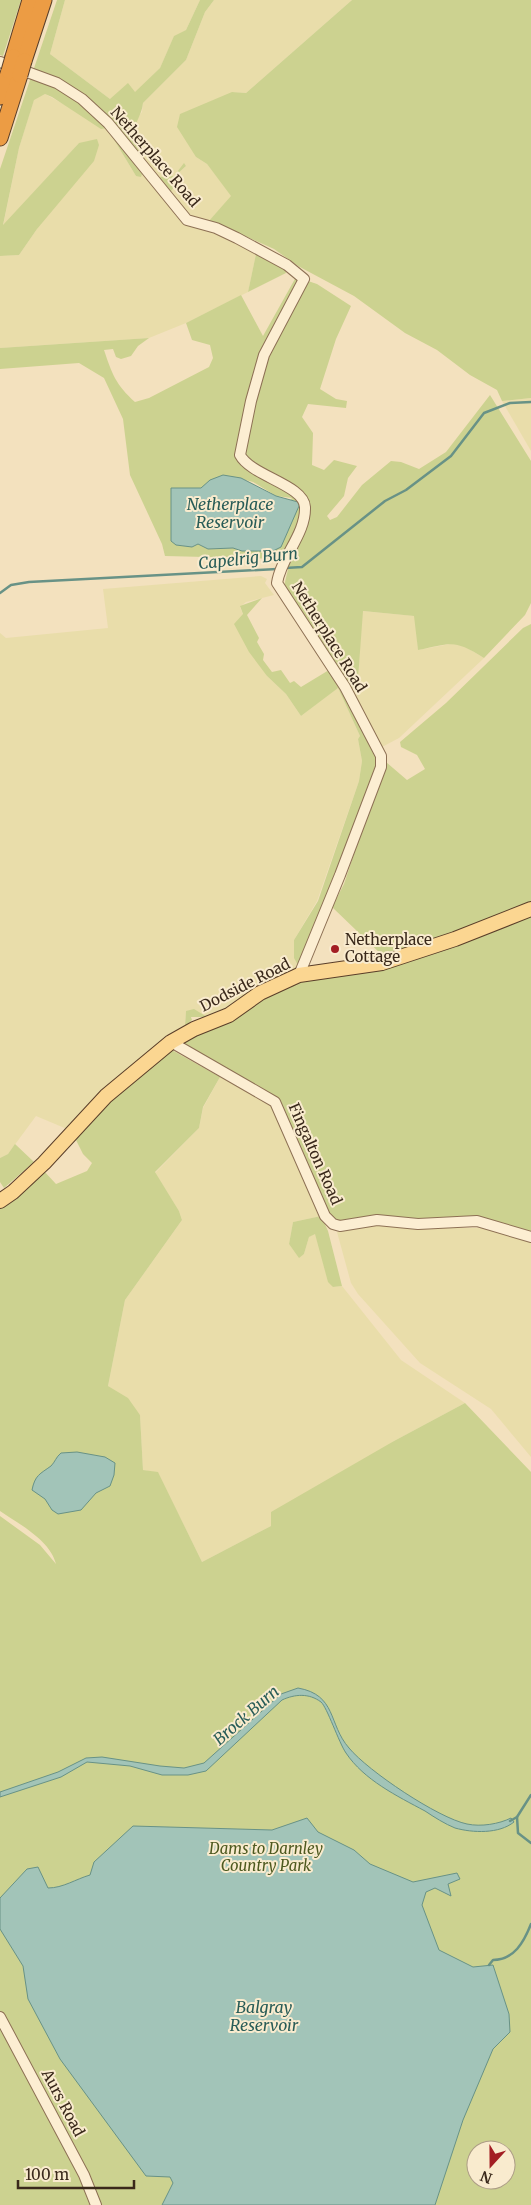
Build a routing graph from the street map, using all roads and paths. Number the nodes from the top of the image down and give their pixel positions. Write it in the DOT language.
graph roads {
  1 [pos="30,0"];
  2 [pos="44,0"];
  3 [pos="13,65"];
  4 [pos="0,97"];
  5 [pos="0,138"];
  6 [pos="531,909"];
  7 [pos="299,975"];
  8 [pos="171,1042"];
  9 [pos="0,1201"];
  10 [pos="531,1237"];
  11 [pos="0,2018"];
  12 [pos="96,2205"];
  1 -- 3 [label="highway"];
  2 -- 3 [label="highway"];
  3 -- 4 [label="highway"];
  3 -- 5 [label="highway"];
  3 -- 7 [label="street, Netherplace Road"];
  6 -- 7 [label="main road, Dodside Road"];
  7 -- 8 [label="main road, Dodside Road"];
  8 -- 9 [label="main road, Dodside Road"];
  8 -- 10 [label="street, Fingalton Road"];
  11 -- 12 [label="street, Aurs Road"];
}
